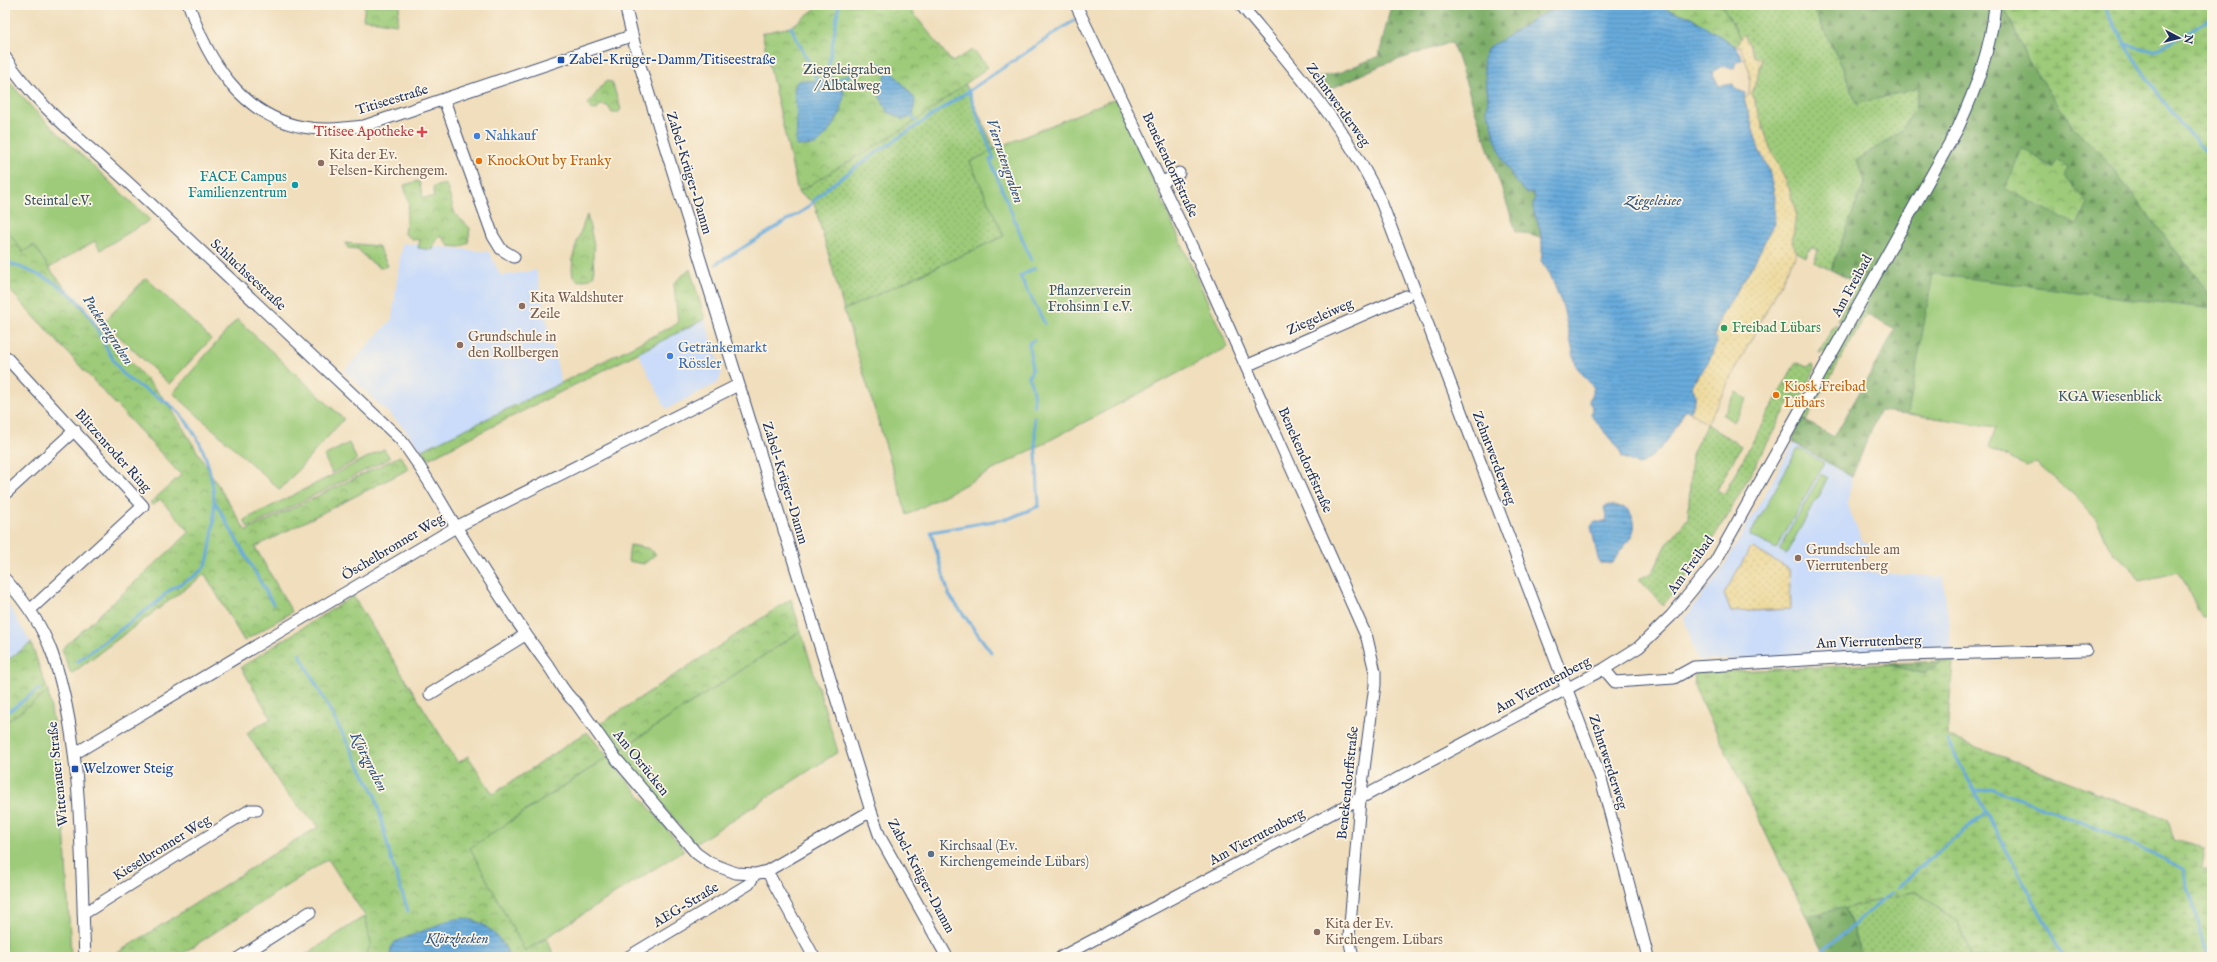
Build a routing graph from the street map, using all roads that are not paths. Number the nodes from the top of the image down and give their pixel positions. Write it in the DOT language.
graph roads {
  1 [pos="189,5"];
  2 [pos="625,5"];
  3 [pos="1241,5"];
  4 [pos="1995,5"];
  5 [pos="1079,6"];
  6 [pos="631,36"];
  7 [pos="5,56"];
  8 [pos="444,100"];
  9 [pos="1179,173"];
  10 [pos="1161,183"];
  11 [pos="514,257"];
  12 [pos="1406,296"];
  13 [pos="5,356"];
  14 [pos="1246,366"];
  15 [pos="738,385"];
  16 [pos="75,430"];
  17 [pos="5,494"];
  18 [pos="456,527"];
  19 [pos="5,578"];
  20 [pos="30,610"];
  21 [pos="524,635"];
  22 [pos="2086,650"];
  23 [pos="1604,669"];
  24 [pos="1567,688"];
  25 [pos="430,694"];
  26 [pos="74,754"];
  27 [pos="1360,800"];
  28 [pos="257,810"];
  29 [pos="871,811"];
  30 [pos="767,871"];
  31 [pos="755,874"];
  32 [pos="310,912"];
  33 [pos="83,914"];
  34 [pos="85,957"];
  35 [pos="240,957"];
  36 [pos="628,957"];
  37 [pos="814,957"];
  38 [pos="947,957"];
  39 [pos="1061,957"];
  40 [pos="1353,957"];
  41 [pos="1648,957"];
  1 -- 8 [label="street, Titiseestraße"];
  2 -- 6 [label="street, Zabel-Krüger-Damm"];
  3 -- 24 [label="street, Zehntwerderweg"];
  4 -- 23 [label="street, Am Freibad"];
  5 -- 10 [label="street, Benekendorffstraße"];
  6 -- 8 [label="street, Titiseestraße"];
  6 -- 15 [label="street, Zabel-Krüger-Damm"];
  7 -- 18 [label="street, Schluchseestraße"];
  8 -- 11 [label="street"];
  9 -- 10 [label="street"];
  10 -- 14 [label="street, Benekendorffstraße"];
  12 -- 14 [label="street, Ziegeleiweg"];
  13 -- 16 [label="street, Blitzenroder Ring"];
  14 -- 27 [label="street, Benekendorffstraße"];
  15 -- 18 [label="street, Öschelbronner Weg"];
  15 -- 29 [label="street, Zabel-Krüger-Damm"];
  16 -- 17 [label="street"];
  16 -- 20 [label="street, Blitzenroder Ring"];
  18 -- 21 [label="street, Am Osrücken"];
  18 -- 26 [label="street, Öschelbronner Weg"];
  19 -- 20 [label="street, Wittenauer Straße"];
  20 -- 26 [label="street, Wittenauer Straße"];
  21 -- 25 [label="street"];
  21 -- 31 [label="street, Am Osrücken"];
  22 -- 23 [label="street, Am Vierrutenberg"];
  23 -- 24 [label="street, Am Vierrutenberg"];
  24 -- 27 [label="street, Am Vierrutenberg"];
  24 -- 41 [label="street, Zehntwerderweg"];
  26 -- 33 [label="street, Wittenauer Straße"];
  27 -- 39 [label="street, Am Vierrutenberg"];
  27 -- 40 [label="street, Benekendorffstraße"];
  28 -- 33 [label="street, Kieselbronner Weg"];
  29 -- 30 [label="street, Am Osrücken"];
  29 -- 38 [label="street, Zabel-Krüger-Damm"];
  30 -- 31 [label="street, Am Osrücken"];
  30 -- 37 [label="street"];
  31 -- 36 [label="street, AEG-Straße"];
  32 -- 35 [label="street"];
  33 -- 34 [label="street, Wittenauer Straße"];
}
